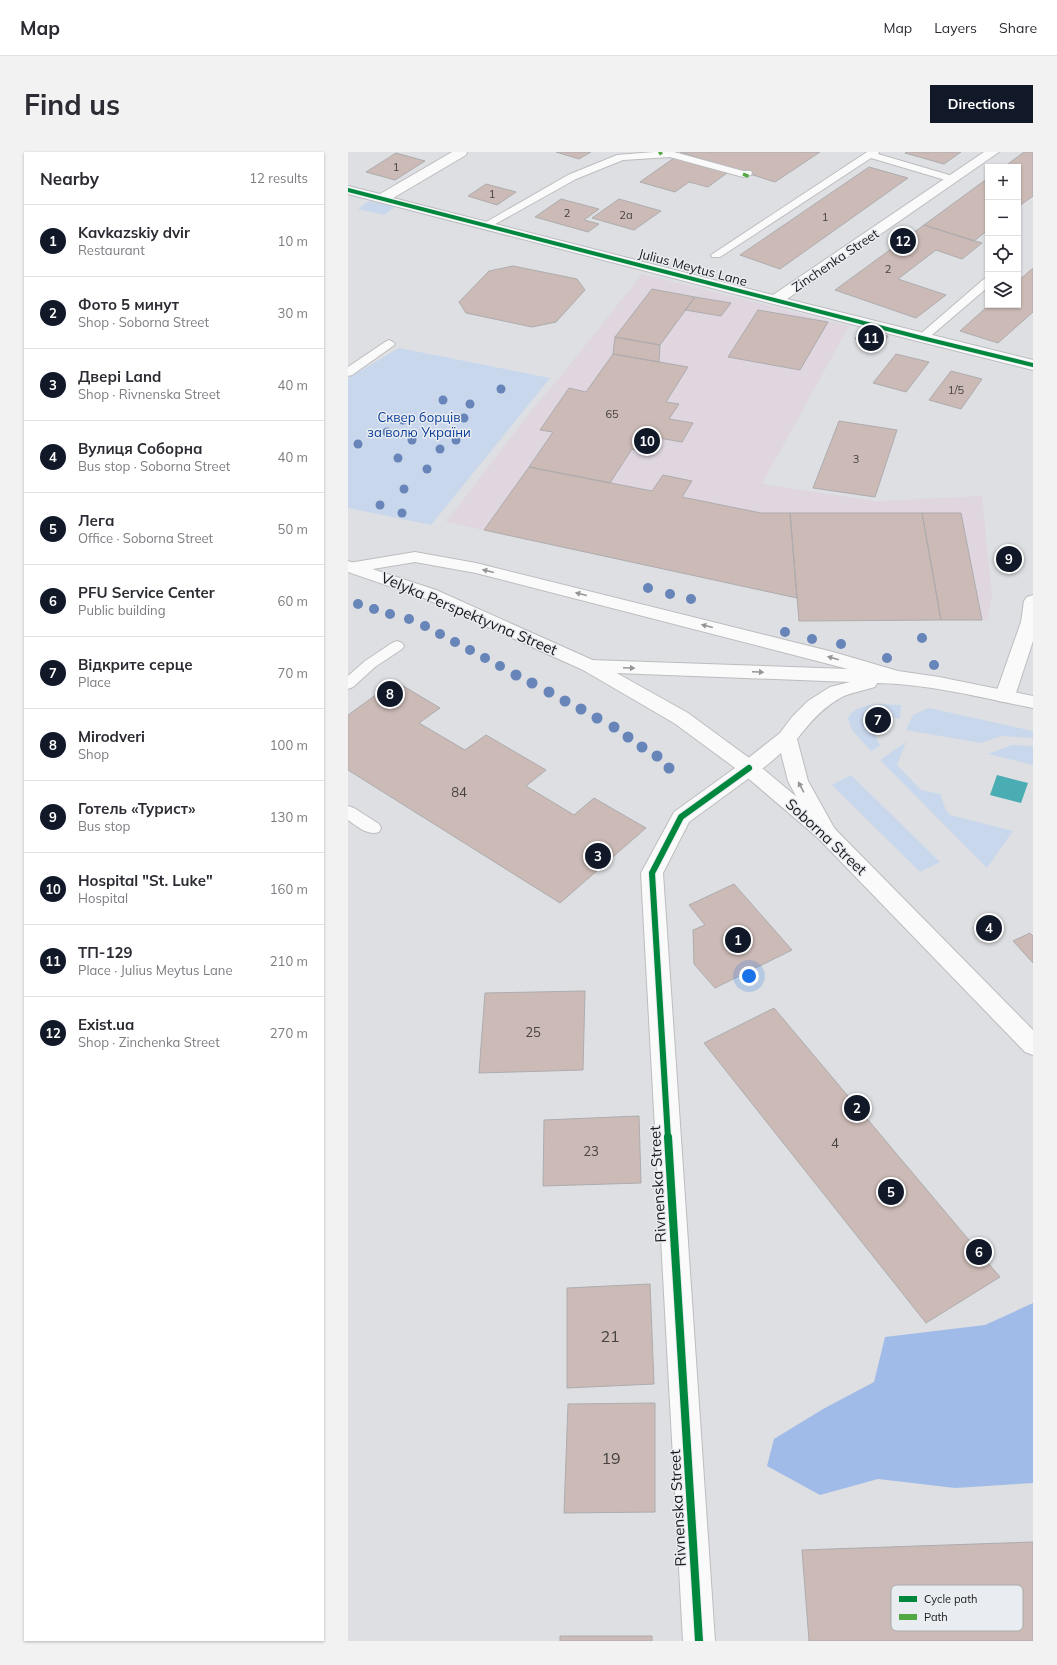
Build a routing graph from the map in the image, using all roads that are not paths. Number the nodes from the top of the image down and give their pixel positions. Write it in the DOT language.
graph roads {
  1 [pos="461,152"];
  2 [pos="993,152"];
  3 [pos="872,154"];
  4 [pos="747,173"];
  5 [pos="952,179"];
  6 [pos="348,190"];
  7 [pos="383,198"];
  8 [pos="486,225"];
  9 [pos="716,255"];
  10 [pos="985,284"];
  11 [pos="776,300"];
  12 [pos="922,338"];
  13 [pos="389,344"];
  14 [pos="1033,365"];
  15 [pos="348,372"];
  16 [pos="352,566"];
  17 [pos="1033,601"];
  18 [pos="397,646"];
  19 [pos="590,666"];
  20 [pos="897,677"];
  21 [pos="348,684"];
  22 [pos="1005,696"];
  23 [pos="1033,702"];
  24 [pos="787,738"];
  25 [pos="749,768"];
  26 [pos="348,812"];
  27 [pos="373,828"];
  28 [pos="826,833"];
  29 [pos="1033,1045"];
  30 [pos="699,1641"];
  1 -- 7 [label="street"];
  2 -- 5 [label="street, Zinchenka Street"];
  3 -- 5 [label="lane"];
  3 -- 9 [label="lane"];
  4 -- 8 [label="lane"];
  5 -- 11 [label="street, Zinchenka Street"];
  6 -- 7 [label="street, Julius Meytus Lane"];
  7 -- 8 [label="street, Julius Meytus Lane"];
  8 -- 11 [label="street, Julius Meytus Lane"];
  10 -- 12 [label="lane"];
  11 -- 12 [label="street, Julius Meytus Lane"];
  12 -- 14 [label="street, Julius Meytus Lane"];
  13 -- 15 [label="lane"];
  16 -- 19 [label="street, Velyka Perspektyvna Street"];
  20 -- 16 [label="street, one-way"];
  17 -- 22 [label="street"];
  18 -- 21 [label="lane"];
  19 -- 20 [label="street, one-way"];
  19 -- 25 [label="street, Soborna Street"];
  20 -- 22 [label="street"];
  20 -- 24 [label="street, Rivnenska Street"];
  22 -- 23 [label="street"];
  24 -- 25 [label="street, Rivnenska Street"];
  28 -- 24 [label="street, one-way"];
  25 -- 28 [label="street, Soborna Street"];
  25 -- 30 [label="street, Rivnenska Street"];
  26 -- 27 [label="lane"];
  28 -- 29 [label="street, Soborna Street"];
}
